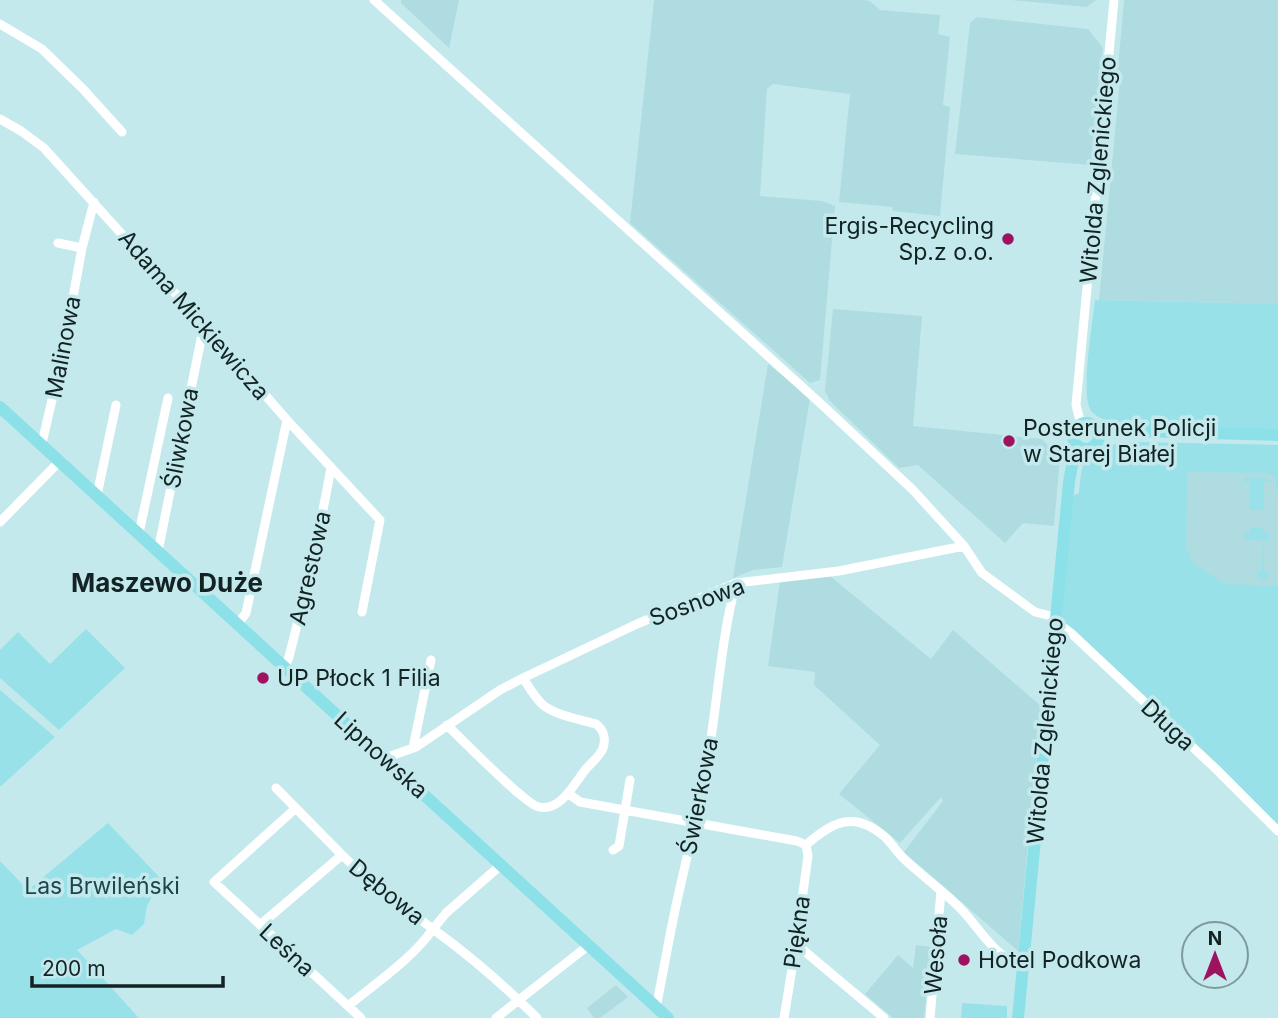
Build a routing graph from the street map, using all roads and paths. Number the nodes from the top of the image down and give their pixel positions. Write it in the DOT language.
graph roads {
  1 [pos="374,0"];
  2 [pos="1114,0"];
  3 [pos="0,24"];
  4 [pos="0,119"];
  5 [pos="122,132"];
  6 [pos="94,202"];
  7 [pos="58,243"];
  8 [pos="82,248"];
  9 [pos="204,325"];
  10 [pos="168,398"];
  11 [pos="116,405"];
  12 [pos="0,407"];
  13 [pos="287,420"];
  14 [pos="1081,424"];
  15 [pos="1278,435"];
  16 [pos="1098,436"];
  17 [pos="40,443"];
  18 [pos="1080,447"];
  19 [pos="59,462"];
  20 [pos="331,467"];
  21 [pos="97,495"];
  22 [pos="0,522"];
  23 [pos="139,533"];
  24 [pos="964,546"];
  25 [pos="158,551"];
  26 [pos="736,583"];
  27 [pos="362,612"];
  28 [pos="1055,622"];
  29 [pos="238,624"];
  30 [pos="431,660"];
  31 [pos="285,667"];
  32 [pos="523,678"];
  33 [pos="447,725"];
  34 [pos="412,748"];
  35 [pos="386,758"];
  36 [pos="630,780"];
  37 [pos="276,788"];
  38 [pos="569,794"];
  39 [pos="296,808"];
  40 [pos="625,810"];
  41 [pos="696,822"];
  42 [pos="1278,831"];
  43 [pos="806,845"];
  44 [pos="613,850"];
  45 [pos="342,855"];
  46 [pos="501,865"];
  47 [pos="941,891"];
  48 [pos="260,925"];
  49 [pos="433,929"];
  50 [pos="796,944"];
  51 [pos="589,945"];
  52 [pos="1022,965"];
  53 [pos="520,1001"];
  54 [pos="348,1006"];
  55 [pos="656,1008"];
  56 [pos="361,1018"];
  57 [pos="496,1018"];
  58 [pos="537,1018"];
  59 [pos="668,1018"];
  60 [pos="784,1018"];
  61 [pos="884,1018"];
  62 [pos="930,1018"];
  63 [pos="1018,1018"];
  1 -- 24 [label="street"];
  2 -- 14 [label="street, Witolda Zglenickiego"];
  3 -- 5 [label="street"];
  4 -- 6 [label="street, Adama Mickiewicza"];
  6 -- 8 [label="street, Malinowa"];
  6 -- 9 [label="street, Adama Mickiewicza"];
  7 -- 8 [label="street"];
  8 -- 17 [label="street, Malinowa"];
  9 -- 13 [label="street, Adama Mickiewicza"];
  9 -- 25 [label="street, Śliwkowa"];
  10 -- 23 [label="street"];
  11 -- 21 [label="street"];
  12 -- 17 [label="main road, Lipnowska"];
  13 -- 20 [label="street, Adama Mickiewicza"];
  13 -- 29 [label="street"];
  14 -- 16 [label="main road"];
  14 -- 18 [label="main road"];
  15 -- 16 [label="main road"];
  16 -- 18 [label="main road"];
  17 -- 19 [label="main road, Lipnowska"];
  18 -- 28 [label="main road, Witolda Zglenickiego"];
  19 -- 21 [label="main road, Lipnowska"];
  19 -- 22 [label="street"];
  20 -- 27 [label="street, Adama Mickiewicza"];
  20 -- 31 [label="street, Agrestowa"];
  21 -- 23 [label="main road, Lipnowska"];
  23 -- 25 [label="main road, Lipnowska"];
  24 -- 26 [label="street, Sosnowa"];
  24 -- 28 [label="street"];
  25 -- 29 [label="main road, Lipnowska"];
  26 -- 32 [label="street, Sosnowa"];
  26 -- 41 [label="street, Świerkowa"];
  28 -- 42 [label="street, Długa"];
  28 -- 52 [label="main road, Witolda Zglenickiego"];
  29 -- 31 [label="main road, Lipnowska"];
  30 -- 34 [label="street"];
  31 -- 35 [label="main road, Lipnowska"];
  32 -- 33 [label="street, Sosnowa"];
  32 -- 38 [label="street"];
  33 -- 34 [label="street, Sosnowa"];
  33 -- 38 [label="street"];
  34 -- 35 [label="street, Sosnowa"];
  35 -- 46 [label="main road, Lipnowska"];
  36 -- 40 [label="street"];
  37 -- 39 [label="street, Dębowa"];
  38 -- 40 [label="street"];
  39 -- 45 [label="street, Dębowa"];
  39 -- 48 [label="street, Leśna"];
  40 -- 41 [label="street"];
  40 -- 44 [label="street"];
  41 -- 43 [label="street"];
  41 -- 55 [label="street, Świerkowa"];
  43 -- 47 [label="street"];
  43 -- 50 [label="street, Piękna"];
  45 -- 48 [label="street"];
  45 -- 49 [label="street, Dębowa"];
  46 -- 49 [label="street, Dębowa"];
  46 -- 51 [label="main road, Lipnowska"];
  47 -- 52 [label="street"];
  47 -- 62 [label="street, Wesoła"];
  48 -- 54 [label="street, Leśna"];
  49 -- 53 [label="street"];
  49 -- 54 [label="street"];
  50 -- 60 [label="street, Piękna"];
  50 -- 61 [label="street"];
  51 -- 53 [label="street"];
  51 -- 55 [label="main road, Lipnowska"];
  52 -- 63 [label="main road, Witolda Zglenickiego"];
  53 -- 57 [label="street"];
  53 -- 58 [label="street"];
  54 -- 56 [label="street, Leśna"];
  55 -- 59 [label="main road, Lipnowska"];
}
